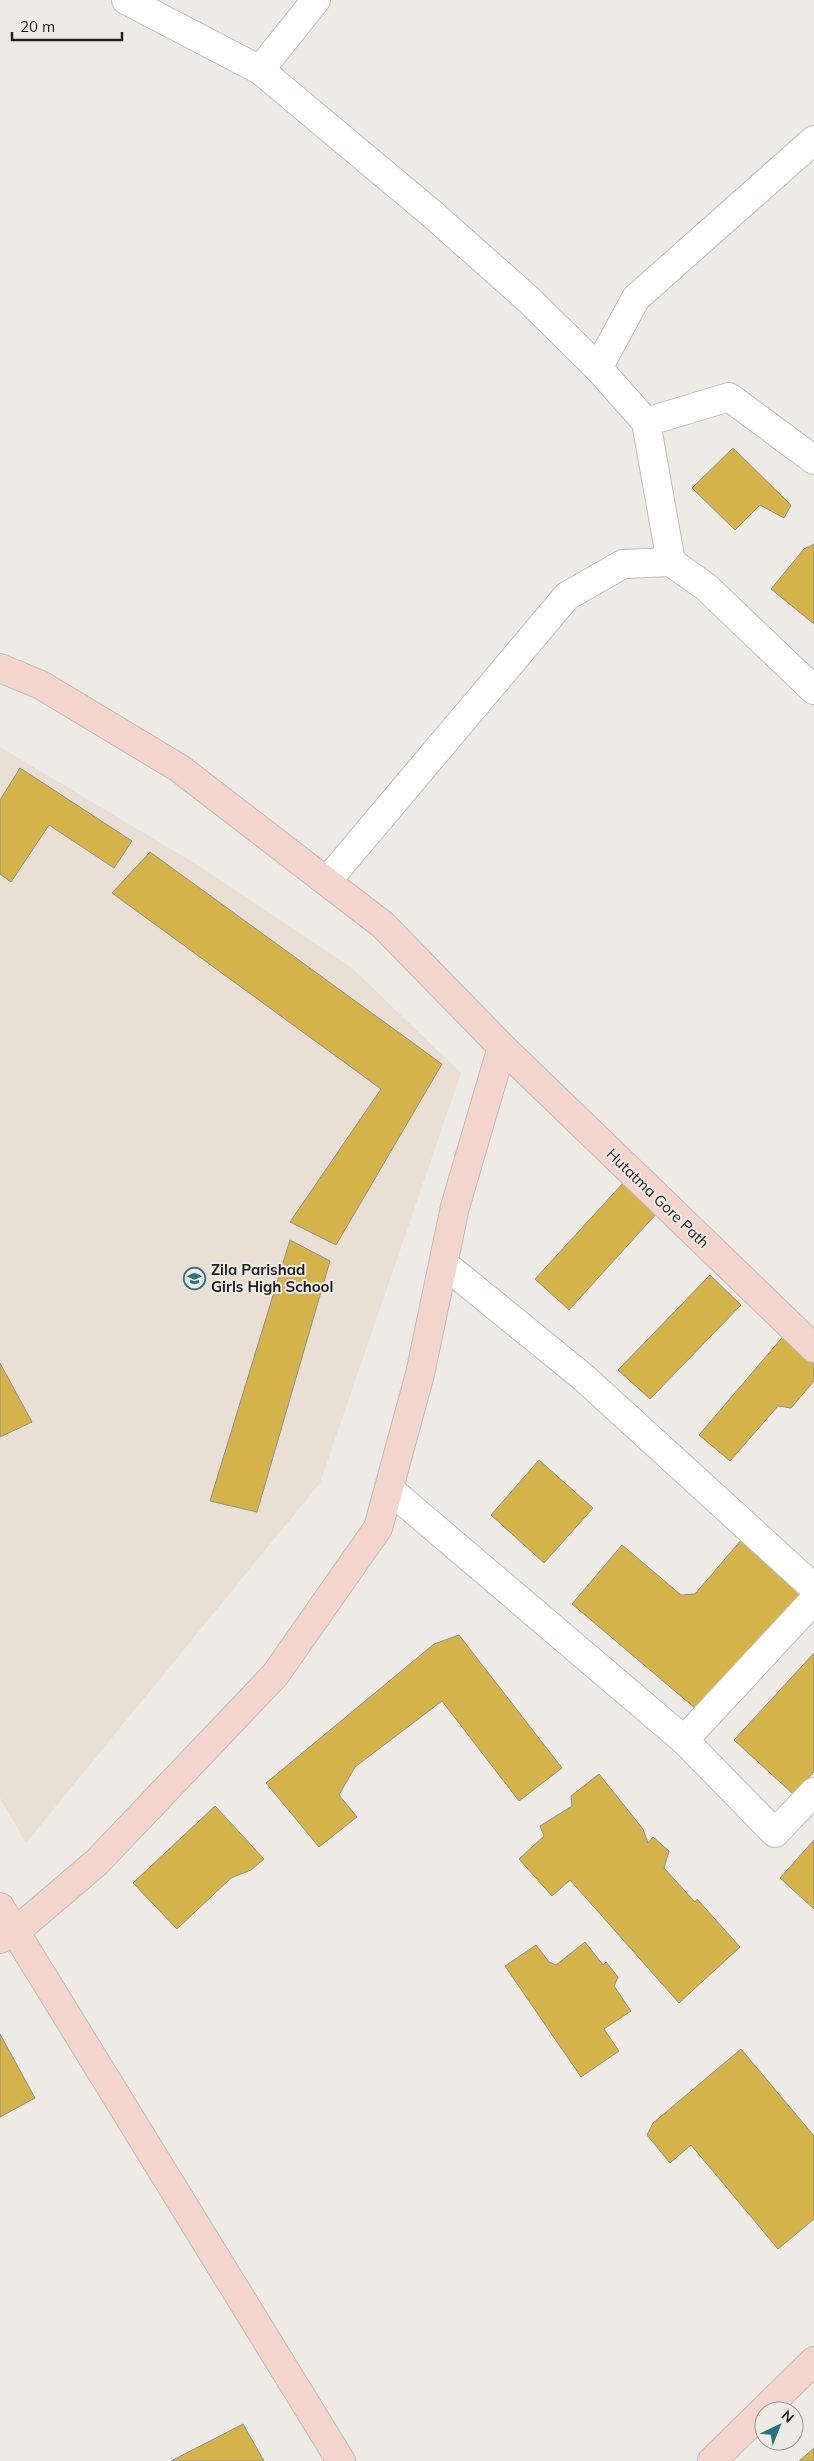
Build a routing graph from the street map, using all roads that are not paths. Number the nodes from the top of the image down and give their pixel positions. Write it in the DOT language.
graph roads {
  1 [pos="126,0"];
  2 [pos="316,0"];
  3 [pos="260,70"];
  4 [pos="814,140"];
  5 [pos="598,368"];
  6 [pos="646,422"];
  7 [pos="814,460"];
  8 [pos="671,562"];
  9 [pos="0,668"];
  10 [pos="814,690"];
  11 [pos="327,881"];
  12 [pos="502,1047"];
  13 [pos="444,1264"];
  14 [pos="814,1348"];
  15 [pos="389,1489"];
  16 [pos="814,1588"];
  17 [pos="814,1600"];
  18 [pos="684,1740"];
  19 [pos="814,1792"];
  20 [pos="0,1907"];
  21 [pos="7,1936"];
  22 [pos="814,2361"];
  23 [pos="341,2461"];
  24 [pos="712,2461"];
  1 -- 3 [label="street"];
  2 -- 3 [label="street"];
  3 -- 5 [label="street"];
  4 -- 5 [label="street"];
  5 -- 6 [label="street"];
  6 -- 7 [label="street"];
  6 -- 8 [label="street"];
  8 -- 10 [label="street"];
  8 -- 11 [label="street"];
  9 -- 11 [label="main road, Hutatma Gore Path"];
  11 -- 12 [label="main road, Hutatma Gore Path"];
  12 -- 13 [label="main road"];
  12 -- 14 [label="main road, Hutatma Gore Path"];
  13 -- 15 [label="main road"];
  13 -- 16 [label="street"];
  15 -- 18 [label="street"];
  15 -- 21 [label="main road"];
  17 -- 18 [label="street"];
  18 -- 19 [label="street"];
  20 -- 21 [label="main road"];
  21 -- 23 [label="main road"];
  22 -- 24 [label="main road"];
}
